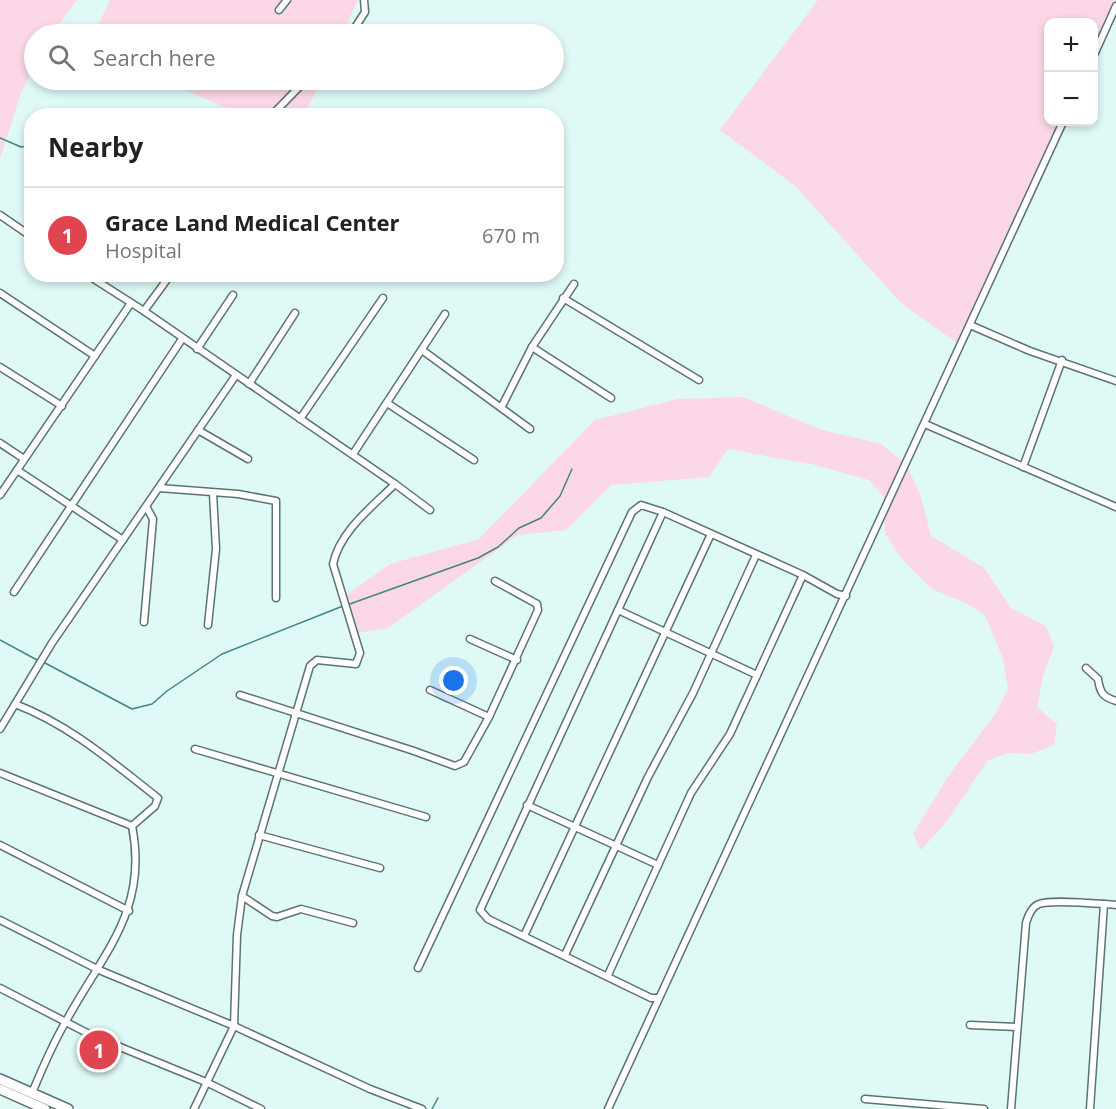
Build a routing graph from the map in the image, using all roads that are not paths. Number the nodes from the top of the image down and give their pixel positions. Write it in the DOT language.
graph roads {
  1 [pos="287,0"];
  2 [pos="364,0"];
  3 [pos="1116,6"];
  4 [pos="279,10"];
  5 [pos="357,24"];
  6 [pos="1098,46"];
  7 [pos="296,90"];
  8 [pos="279,108"];
  9 [pos="1061,126"];
  10 [pos="0,215"];
  11 [pos="24,232"];
  12 [pos="98,282"];
  13 [pos="165,282"];
  14 [pos="574,284"];
  15 [pos="0,293"];
  16 [pos="233,295"];
  17 [pos="383,298"];
  18 [pos="563,298"];
  19 [pos="131,303"];
  20 [pos="144,311"];
  21 [pos="295,314"];
  22 [pos="445,314"];
  23 [pos="970,325"];
  24 [pos="182,339"];
  25 [pos="532,347"];
  26 [pos="197,349"];
  27 [pos="422,350"];
  28 [pos="96,356"];
  29 [pos="1062,360"];
  30 [pos="0,367"];
  31 [pos="236,375"];
  32 [pos="699,380"];
  33 [pos="1116,381"];
  34 [pos="249,384"];
  35 [pos="611,398"];
  36 [pos="387,403"];
  37 [pos="502,405"];
  38 [pos="62,406"];
  39 [pos="300,419"];
  40 [pos="925,424"];
  41 [pos="530,429"];
  42 [pos="198,430"];
  43 [pos="0,443"];
  44 [pos="353,454"];
  45 [pos="24,459"];
  46 [pos="248,459"];
  47 [pos="474,460"];
  48 [pos="1023,467"];
  49 [pos="17,470"];
  50 [pos="395,484"];
  51 [pos="159,488"];
  52 [pos="213,493"];
  53 [pos="0,495"];
  54 [pos="70,505"];
  55 [pos="1116,507"];
  56 [pos="147,508"];
  57 [pos="430,510"];
  58 [pos="663,512"];
  59 [pos="711,534"];
  60 [pos="123,540"];
  61 [pos="756,555"];
  62 [pos="803,575"];
  63 [pos="495,581"];
  64 [pos="14,592"];
  65 [pos="846,596"];
  66 [pos="276,598"];
  67 [pos="618,610"];
  68 [pos="144,622"];
  69 [pos="208,625"];
  70 [pos="665,632"];
  71 [pos="470,639"];
  72 [pos="711,654"];
  73 [pos="517,660"];
  74 [pos="1086,668"];
  75 [pos="757,675"];
  76 [pos="430,690"];
  77 [pos="240,695"];
  78 [pos="1116,701"];
  79 [pos="15,704"];
  80 [pos="296,713"];
  81 [pos="489,717"];
  82 [pos="0,729"];
  83 [pos="195,749"];
  84 [pos="0,773"];
  85 [pos="278,773"];
  86 [pos="527,805"];
  87 [pos="426,817"];
  88 [pos="132,826"];
  89 [pos="575,828"];
  90 [pos="259,835"];
  91 [pos="0,845"];
  92 [pos="616,847"];
  93 [pos="658,865"];
  94 [pos="380,868"];
  95 [pos="243,896"];
  96 [pos="1104,904"];
  97 [pos="1116,905"];
  98 [pos="129,910"];
  99 [pos="0,920"];
  100 [pos="353,923"];
  101 [pos="524,936"];
  102 [pos="565,955"];
  103 [pos="418,968"];
  104 [pos="99,970"];
  105 [pos="608,975"];
  106 [pos="0,988"];
  107 [pos="657,998"];
  108 [pos="65,1022"];
  109 [pos="970,1025"];
  110 [pos="234,1026"];
  111 [pos="1017,1027"];
  112 [pos="0,1079"];
  113 [pos="206,1082"];
  114 [pos="0,1089"];
  115 [pos="32,1093"];
  116 [pos="865,1099"];
  117 [pos="32,1107"];
  118 [pos="971,1108"];
  119 [pos="45,1109"];
  120 [pos="68,1109"];
  121 [pos="194,1109"];
  122 [pos="261,1109"];
  123 [pos="422,1109"];
  124 [pos="608,1109"];
  125 [pos="984,1109"];
  126 [pos="1011,1109"];
  127 [pos="1090,1109"];
  1 -- 4 [label="street"];
  2 -- 5 [label="street"];
  3 -- 6 [label="street"];
  7 -- 8 [label="street"];
  9 -- 23 [label="street"];
  10 -- 11 [label="street"];
  12 -- 19 [label="street"];
  13 -- 20 [label="street"];
  14 -- 18 [label="street"];
  15 -- 28 [label="street"];
  16 -- 26 [label="street"];
  17 -- 39 [label="street"];
  18 -- 25 [label="street"];
  18 -- 32 [label="street"];
  19 -- 20 [label="street"];
  19 -- 28 [label="street"];
  20 -- 24 [label="street"];
  21 -- 34 [label="street"];
  22 -- 27 [label="street"];
  23 -- 29 [label="street"];
  23 -- 40 [label="street"];
  24 -- 26 [label="street"];
  24 -- 54 [label="street"];
  25 -- 35 [label="street"];
  25 -- 37 [label="street"];
  26 -- 31 [label="street"];
  27 -- 36 [label="street"];
  27 -- 37 [label="street"];
  28 -- 38 [label="street"];
  29 -- 33 [label="street"];
  29 -- 48 [label="street"];
  30 -- 38 [label="street"];
  31 -- 34 [label="street"];
  31 -- 42 [label="street"];
  34 -- 39 [label="street"];
  36 -- 44 [label="street"];
  36 -- 47 [label="street"];
  37 -- 41 [label="street"];
  38 -- 45 [label="street"];
  39 -- 44 [label="street"];
  40 -- 48 [label="street"];
  40 -- 65 [label="street"];
  42 -- 46 [label="street"];
  42 -- 51 [label="street"];
  43 -- 45 [label="street"];
  44 -- 50 [label="street"];
  45 -- 49 [label="street"];
  48 -- 55 [label="street"];
  49 -- 53 [label="street"];
  49 -- 54 [label="street"];
  50 -- 57 [label="street"];
  50 -- 80 [label="street"];
  51 -- 52 [label="street"];
  51 -- 56 [label="street"];
  52 -- 66 [label="street"];
  52 -- 69 [label="street"];
  54 -- 60 [label="street"];
  54 -- 64 [label="street"];
  56 -- 60 [label="street"];
  56 -- 68 [label="street"];
  58 -- 59 [label="street"];
  58 -- 67 [label="street"];
  58 -- 103 [label="street"];
  59 -- 61 [label="street"];
  59 -- 70 [label="street"];
  60 -- 79 [label="street"];
  61 -- 62 [label="street"];
  61 -- 72 [label="street"];
  62 -- 65 [label="street"];
  62 -- 75 [label="street"];
  63 -- 73 [label="street"];
  65 -- 107 [label="street"];
  67 -- 70 [label="street"];
  67 -- 86 [label="street"];
  70 -- 72 [label="street"];
  70 -- 89 [label="street"];
  71 -- 73 [label="street"];
  72 -- 75 [label="street"];
  72 -- 92 [label="street"];
  73 -- 81 [label="street"];
  74 -- 78 [label="street"];
  75 -- 93 [label="street"];
  76 -- 81 [label="street"];
  77 -- 80 [label="street"];
  79 -- 82 [label="street"];
  79 -- 88 [label="street"];
  80 -- 81 [label="street"];
  80 -- 85 [label="street"];
  83 -- 85 [label="street"];
  84 -- 88 [label="street"];
  85 -- 87 [label="street"];
  85 -- 90 [label="street"];
  86 -- 89 [label="street"];
  86 -- 101 [label="street"];
  88 -- 98 [label="street"];
  89 -- 92 [label="street"];
  89 -- 101 [label="street"];
  90 -- 94 [label="street"];
  90 -- 95 [label="street"];
  91 -- 98 [label="street"];
  92 -- 93 [label="street"];
  92 -- 102 [label="street"];
  93 -- 105 [label="street"];
  95 -- 100 [label="street"];
  95 -- 110 [label="street"];
  96 -- 97 [label="street"];
  96 -- 111 [label="street"];
  96 -- 127 [label="street"];
  98 -- 104 [label="street"];
  99 -- 104 [label="street"];
  101 -- 102 [label="street"];
  102 -- 105 [label="street"];
  104 -- 108 [label="street"];
  104 -- 110 [label="street"];
  105 -- 107 [label="street"];
  106 -- 108 [label="street"];
  107 -- 124 [label="street"];
  108 -- 113 [label="street"];
  108 -- 115 [label="street"];
  109 -- 111 [label="street"];
  110 -- 113 [label="street"];
  110 -- 123 [label="street"];
  111 -- 126 [label="street"];
  112 -- 115 [label="main road"];
  113 -- 121 [label="street"];
  113 -- 122 [label="street"];
  114 -- 117 [label="main road"];
  115 -- 120 [label="main road"];
  116 -- 118 [label="street"];
  117 -- 119 [label="main road"];
  118 -- 125 [label="street"];
}
